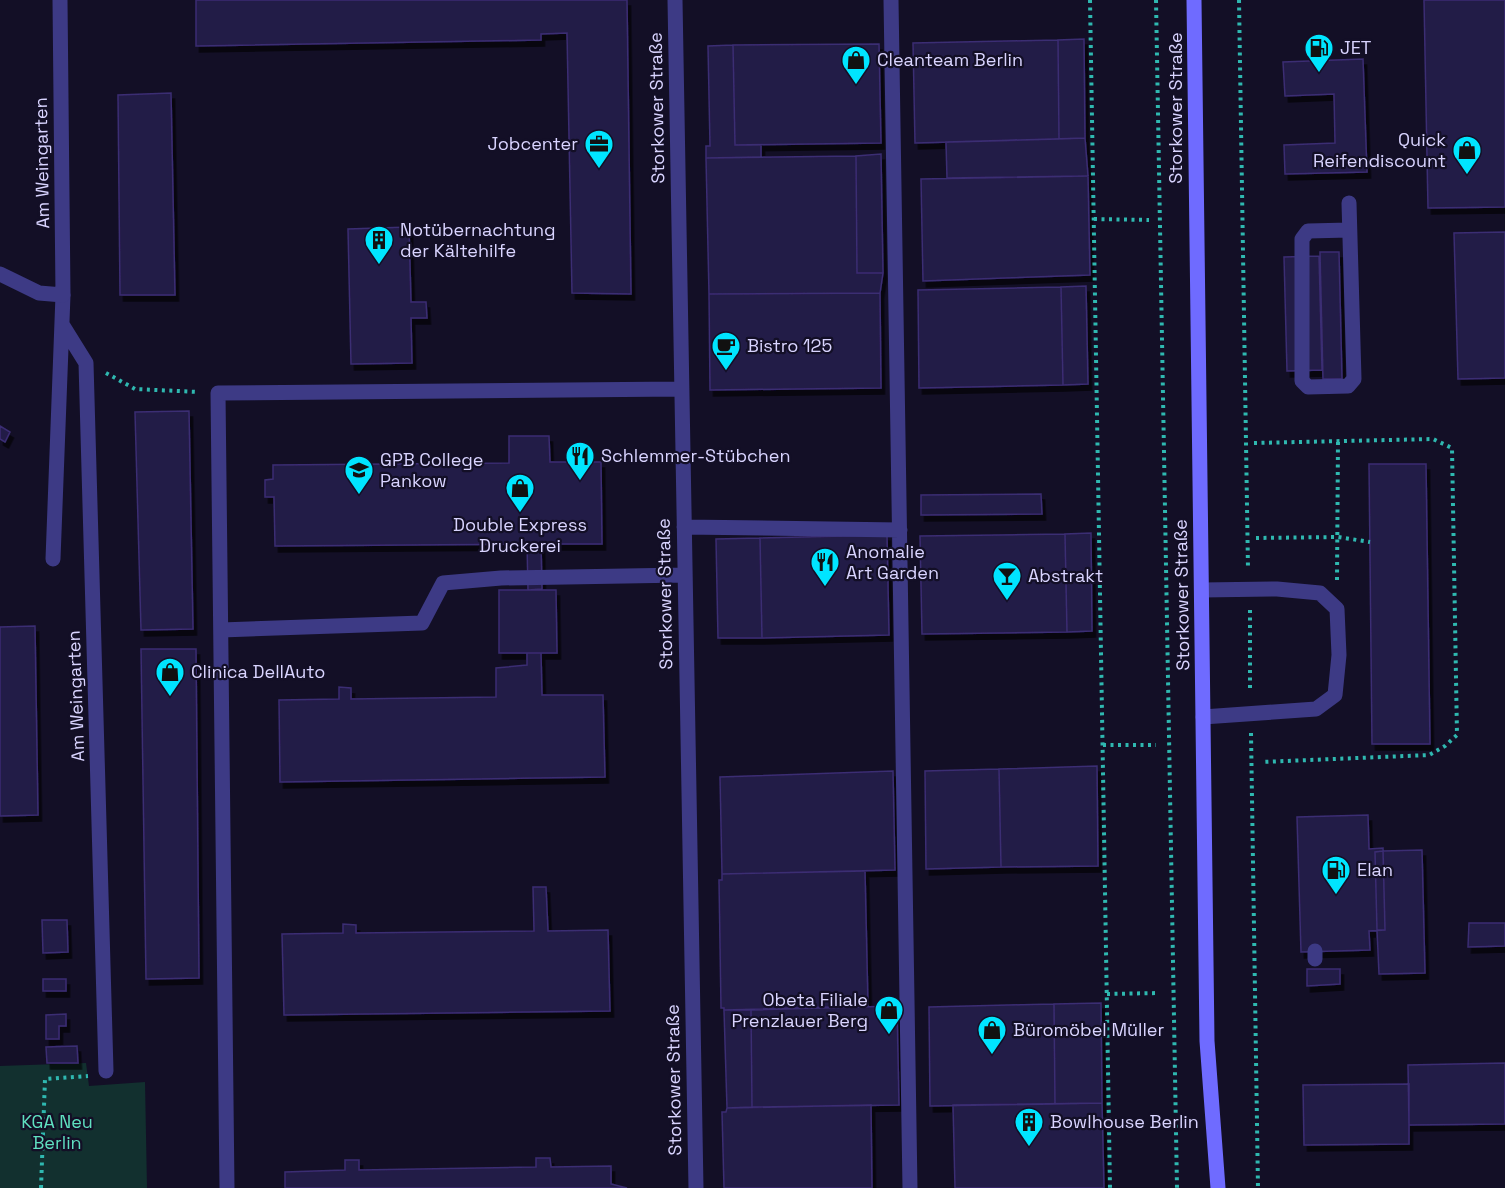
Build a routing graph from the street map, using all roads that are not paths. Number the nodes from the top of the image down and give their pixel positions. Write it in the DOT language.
graph roads {
  1 [pos="60,0"];
  2 [pos="675,0"];
  3 [pos="891,0"];
  4 [pos="1194,0"];
  5 [pos="1348,203"];
  6 [pos="1349,230"];
  7 [pos="0,274"];
  8 [pos="63,295"];
  9 [pos="63,326"];
  10 [pos="681,389"];
  11 [pos="684,527"];
  12 [pos="900,530"];
  13 [pos="53,559"];
  14 [pos="684,575"];
  15 [pos="1202,590"];
  16 [pos="221,630"];
  17 [pos="1203,717"];
  18 [pos="106,1071"];
  19 [pos="227,1188"];
  20 [pos="696,1188"];
  21 [pos="910,1188"];
  22 [pos="1218,1188"];
  1 -- 8 [label="street, Am Weingarten"];
  2 -- 10 [label="street, Storkower Straße"];
  3 -- 12 [label="street"];
  4 -- 15 [label="main road, Storkower Straße"];
  5 -- 6 [label="street"];
  6 -- 6 [label="street"];
  7 -- 8 [label="street"];
  8 -- 9 [label="street, Am Weingarten"];
  9 -- 13 [label="street, Am Weingarten"];
  9 -- 18 [label="street, Am Weingarten"];
  10 -- 11 [label="street, Storkower Straße"];
  10 -- 16 [label="street"];
  11 -- 12 [label="street"];
  11 -- 14 [label="street, Storkower Straße"];
  12 -- 21 [label="street"];
  14 -- 16 [label="street"];
  14 -- 20 [label="street, Storkower Straße"];
  15 -- 17 [label="main road, Storkower Straße"];
  15 -- 17 [label="street"];
  16 -- 19 [label="street"];
  17 -- 22 [label="main road, Storkower Straße"];
}
